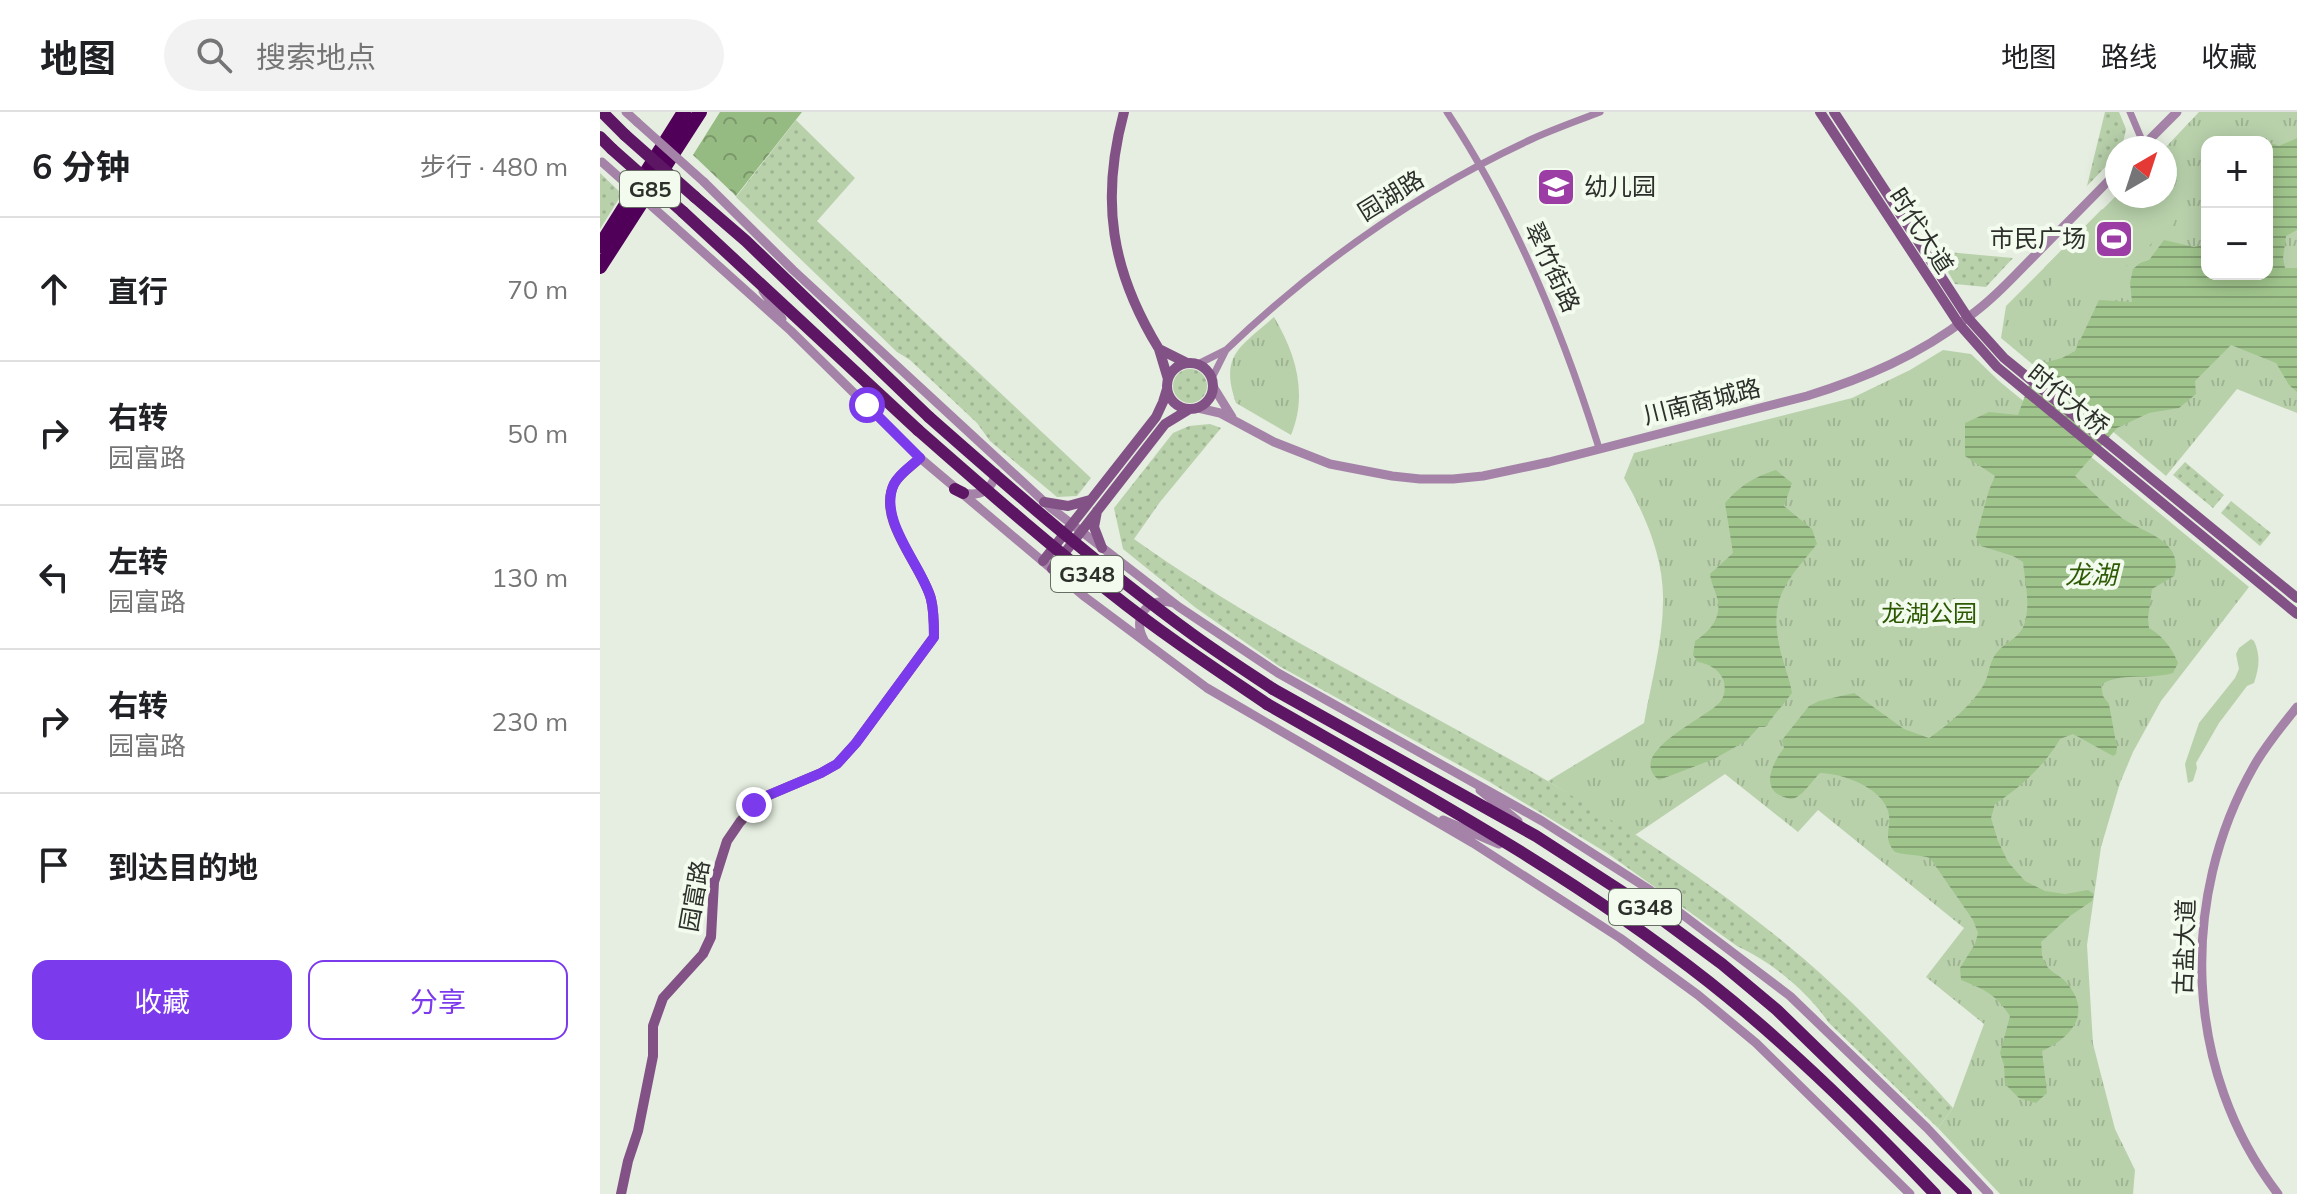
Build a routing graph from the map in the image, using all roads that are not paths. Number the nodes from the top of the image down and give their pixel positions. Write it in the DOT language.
graph roads {
  1 [pos="602,112"];
  2 [pos="626,112"];
  3 [pos="684,112"];
  4 [pos="700,112"];
  5 [pos="1124,112"];
  6 [pos="1447,112"];
  7 [pos="1600,112"];
  8 [pos="1820,112"];
  9 [pos="1834,112"];
  10 [pos="2130,112"];
  11 [pos="2177,112"];
  12 [pos="2139,136"];
  13 [pos="2154,136"];
  14 [pos="600,137"];
  15 [pos="601,161"];
  16 [pos="1479,165"];
  17 [pos="2105,184"];
  18 [pos="746,241"];
  19 [pos="600,246"];
  20 [pos="600,267"];
  21 [pos="793,270"];
  22 [pos="752,275"];
  23 [pos="1964,321"];
  24 [pos="791,331"];
  25 [pos="1159,349"];
  26 [pos="1226,350"];
  27 [pos="2000,362"];
  28 [pos="1192,363"];
  29 [pos="1213,383"];
  30 [pos="1167,384"];
  31 [pos="1193,409"];
  32 [pos="1234,420"];
  33 [pos="1599,448"];
  34 [pos="990,453"];
  35 [pos="920,458"];
  36 [pos="2117,458"];
  37 [pos="959,491"];
  38 [pos="1091,499"];
  39 [pos="1044,502"];
  40 [pos="1097,511"];
  41 [pos="1076,528"];
  42 [pos="1102,548"];
  43 [pos="1047,565"];
  44 [pos="2297,598"];
  45 [pos="1179,607"];
  46 [pos="2297,614"];
  47 [pos="1150,646"];
  48 [pos="2297,707"];
  49 [pos="1458,773"];
  50 [pos="1410,806"];
  51 [pos="1536,836"];
  52 [pos="1525,855"];
  53 [pos="621,1194"];
  54 [pos="1910,1194"];
  55 [pos="1935,1194"];
  56 [pos="1966,1194"];
  57 [pos="1989,1194"];
  58 [pos="2278,1194"];
  1 -- 18 [label="highway, G348, bridge"];
  2 -- 21 [label="street, bridge"];
  3 -- 19 [label="highway, G85"];
  4 -- 20 [label="highway, G85"];
  5 -- 25 [label="main road"];
  6 -- 16 [label="street, 翠竹街路"];
  7 -- 16 [label="street, 园湖路"];
  8 -- 23 [label="main road, 时代大道"];
  9 -- 23 [label="main road, 时代大道"];
  10 -- 12 [label="street"];
  11 -- 13 [label="street"];
  14 -- 22 [label="highway, G348, bridge"];
  15 -- 24 [label="street, bridge"];
  16 -- 26 [label="street, 园湖路"];
  16 -- 33 [label="street, 翠竹街路"];
  17 -- 23 [label="street, 川南商城路"];
  18 -- 21 [label="street"];
  18 -- 51 [label="highway, G348, bridge"];
  21 -- 34 [label="street"];
  22 -- 24 [label="street"];
  22 -- 52 [label="highway, G348, bridge"];
  23 -- 27 [label="main road, 时代大道"];
  23 -- 33 [label="street, 川南商城路"];
  24 -- 35 [label="street"];
  25 -- 28 [label="main road"];
  25 -- 30 [label="main road"];
  26 -- 28 [label="street"];
  26 -- 29 [label="street"];
  27 -- 36 [label="main road, 时代大桥"];
  28 -- 29 [label="main road"];
  28 -- 30 [label="main road"];
  29 -- 31 [label="main road"];
  29 -- 32 [label="street"];
  30 -- 31 [label="main road"];
  30 -- 38 [label="main road"];
  31 -- 32 [label="street, 川南商城路"];
  31 -- 40 [label="main road"];
  32 -- 33 [label="street, 川南商城路"];
  34 -- 37 [label="street"];
  34 -- 39 [label="street"];
  35 -- 37 [label="street"];
  35 -- 53 [label="main road, 园富路"];
  36 -- 44 [label="main road"];
  36 -- 46 [label="main road"];
  37 -- 43 [label="street"];
  38 -- 39 [label="main road"];
  38 -- 41 [label="main road"];
  39 -- 41 [label="street"];
  40 -- 41 [label="main road"];
  40 -- 42 [label="main road"];
  41 -- 42 [label="street"];
  41 -- 43 [label="main road"];
  42 -- 45 [label="street"];
  43 -- 47 [label="street"];
  45 -- 47 [label="street"];
  45 -- 49 [label="street"];
  47 -- 50 [label="street"];
  48 -- 58 [label="street, 古盐大道"];
  49 -- 51 [label="street"];
  49 -- 57 [label="street"];
  50 -- 52 [label="street"];
  50 -- 54 [label="street"];
  51 -- 56 [label="highway, G348"];
  52 -- 55 [label="highway, G348"];
}
